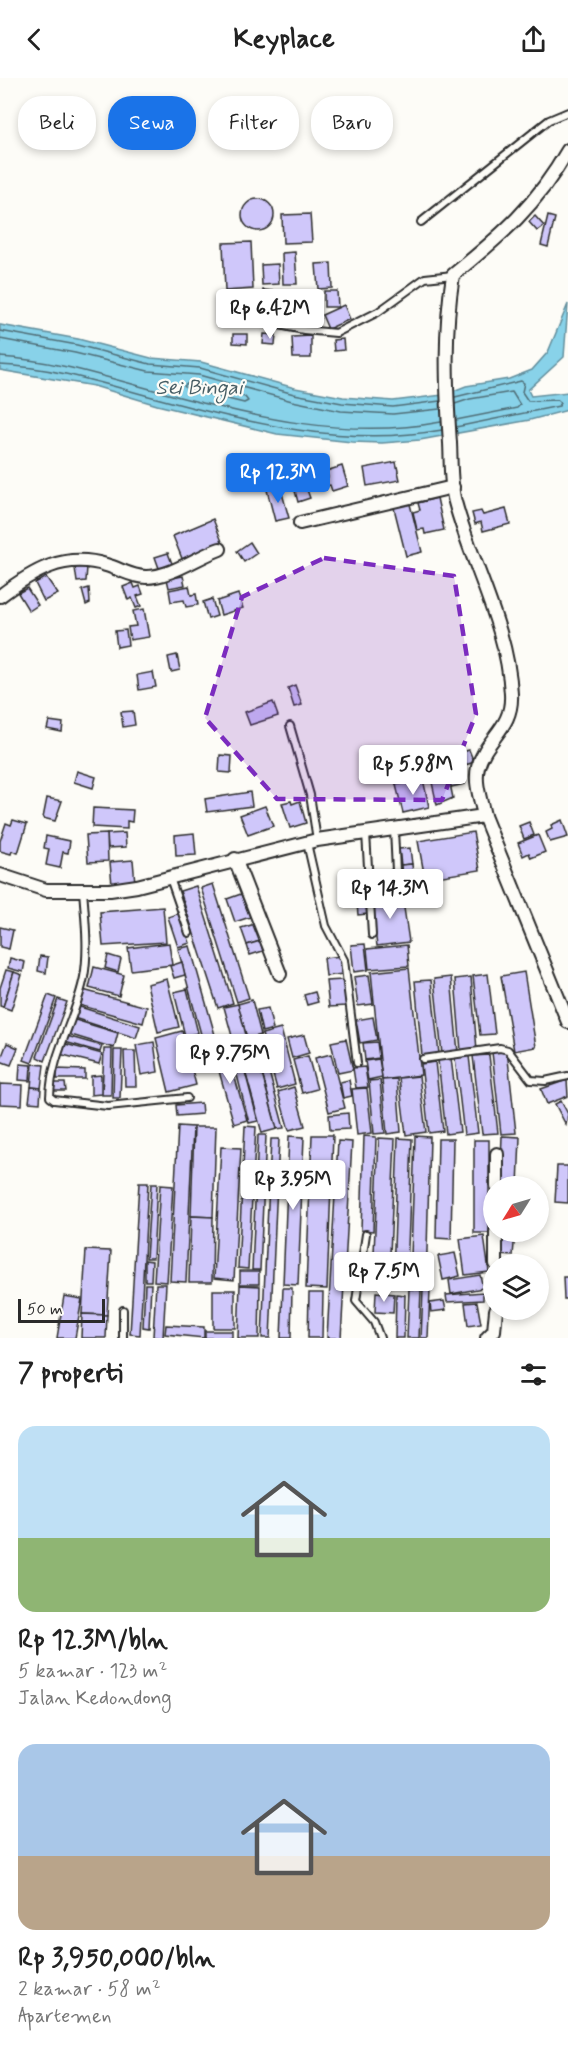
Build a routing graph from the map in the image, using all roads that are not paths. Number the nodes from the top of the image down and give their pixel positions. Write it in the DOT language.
graph roads {
  1 [pos="568,112"];
  2 [pos="568,150"];
  3 [pos="421,222"];
  4 [pos="453,275"];
  5 [pos="238,316"];
  6 [pos="453,487"];
  7 [pos="300,524"];
  8 [pos="220,549"];
  9 [pos="0,596"];
  10 [pos="290,726"];
  11 [pos="484,816"];
  12 [pos="394,829"];
  13 [pos="366,833"];
  14 [pos="312,842"];
  15 [pos="235,859"];
  16 [pos="0,875"];
  17 [pos="370,877"];
  18 [pos="170,878"];
  19 [pos="83,889"];
  20 [pos="189,933"];
  21 [pos="372,935"];
  22 [pos="280,975"];
  23 [pos="568,1022"];
  24 [pos="423,1059"];
  25 [pos="357,1063"];
  26 [pos="568,1076"];
  27 [pos="187,1098"];
  28 [pos="497,1154"];
  29 [pos="497,1176"];
  30 [pos="366,1234"];
  31 [pos="123,1310"];
  32 [pos="495,1320"];
  33 [pos="123,1338"];
  34 [pos="380,1338"];
  35 [pos="487,1338"];
  1 -- 3 [label="lane"];
  2 -- 4 [label="street"];
  4 -- 5 [label="lane"];
  4 -- 6 [label="street"];
  6 -- 7 [label="street"];
  6 -- 11 [label="street"];
  8 -- 9 [label="street"];
  10 -- 14 [label="lane"];
  11 -- 12 [label="street"];
  11 -- 23 [label="street"];
  12 -- 13 [label="street"];
  12 -- 17 [label="lane"];
  13 -- 14 [label="street"];
  13 -- 17 [label="lane"];
  14 -- 15 [label="street"];
  14 -- 25 [label="lane"];
  15 -- 18 [label="street"];
  15 -- 22 [label="street"];
  16 -- 19 [label="street"];
  17 -- 21 [label="lane"];
  18 -- 19 [label="street"];
  18 -- 20 [label="lane"];
  19 -- 27 [label="lane"];
  24 -- 26 [label="lane"];
  28 -- 29 [label="street"];
  30 -- 34 [label="lane"];
  31 -- 33 [label="lane"];
  32 -- 35 [label="street"];
}
